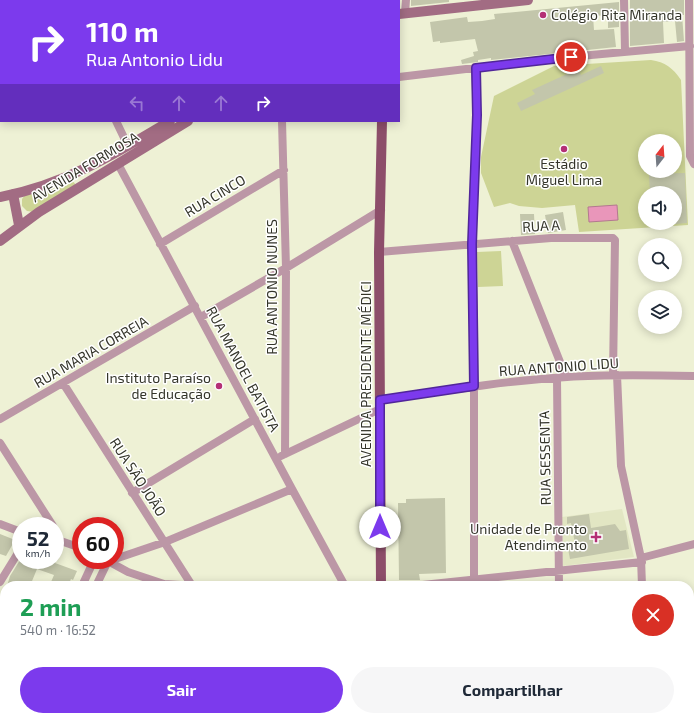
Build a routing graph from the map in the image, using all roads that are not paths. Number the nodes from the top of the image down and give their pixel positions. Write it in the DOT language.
graph roads {
  1 [pos="406,0"];
  2 [pos="528,0"];
  3 [pos="624,0"];
  4 [pos="689,0"];
  5 [pos="402,14"];
  6 [pos="690,46"];
  7 [pos="625,51"];
  8 [pos="476,68"];
  9 [pos="400,77"];
  10 [pos="116,122"];
  11 [pos="282,122"];
  12 [pos="382,122"];
  13 [pos="386,122"];
  14 [pos="172,123"];
  15 [pos="128,146"];
  16 [pos="381,162"];
  17 [pos="118,164"];
  18 [pos="694,164"];
  19 [pos="284,170"];
  20 [pos="75,174"];
  21 [pos="82,184"];
  22 [pos="13,194"];
  23 [pos="0,197"];
  24 [pos="381,210"];
  25 [pos="20,225"];
  26 [pos="0,241"];
  27 [pos="512,241"];
  28 [pos="160,244"];
  29 [pos="472,244"];
  30 [pos="379,252"];
  31 [pos="286,268"];
  32 [pos="195,306"];
  33 [pos="201,317"];
  34 [pos="615,375"];
  35 [pos="694,376"];
  36 [pos="562,377"];
  37 [pos="63,383"];
  38 [pos="474,386"];
  39 [pos="380,404"];
  40 [pos="0,419"];
  41 [pos="255,419"];
  42 [pos="0,443"];
  43 [pos="285,454"];
  44 [pos="276,458"];
  45 [pos="292,490"];
  46 [pos="132,493"];
  47 [pos="47,517"];
  48 [pos="0,524"];
  49 [pos="12,529"];
  50 [pos="165,542"];
  51 [pos="694,544"];
  52 [pos="124,555"];
  53 [pos="641,560"];
  54 [pos="12,563"];
  55 [pos="90,569"];
  56 [pos="105,569"];
  57 [pos="124,569"];
  58 [pos="559,570"];
  59 [pos="1,581"];
  60 [pos="85,581"];
  61 [pos="99,581"];
  62 [pos="153,581"];
  63 [pos="191,581"];
  64 [pos="342,581"];
  65 [pos="380,581"];
  66 [pos="474,581"];
  67 [pos="487,581"];
  68 [pos="559,581"];
  69 [pos="642,581"];
  1 -- 5 [label="street"];
  2 -- 5 [label="main road"];
  3 -- 7 [label="street"];
  4 -- 6 [label="street"];
  6 -- 7 [label="street"];
  6 -- 18 [label="street"];
  7 -- 8 [label="street"];
  8 -- 9 [label="street"];
  8 -- 29 [label="street"];
  10 -- 15 [label="street"];
  11 -- 19 [label="street, RUA ANTONIO NUNES"];
  12 -- 16 [label="main road, AVENIDA PRESIDENTE MÉDICI"];
  13 -- 16 [label="main road, AVENIDA PRESIDENTE MÉDICI"];
  14 -- 15 [label="main road, AVENIDA FORMOSA"];
  14 -- 17 [label="main road, AVENIDA FORMOSA"];
  15 -- 20 [label="main road, AVENIDA FORMOSA"];
  16 -- 24 [label="main road, AVENIDA PRESIDENTE MÉDICI"];
  17 -- 21 [label="main road, AVENIDA FORMOSA"];
  17 -- 28 [label="street, RUA MANOEL BATISTA"];
  19 -- 28 [label="street, RUA CINCO"];
  19 -- 31 [label="street, RUA ANTONIO NUNES"];
  20 -- 21 [label="main road"];
  20 -- 22 [label="main road, AVENIDA FORMOSA"];
  21 -- 25 [label="main road, AVENIDA FORMOSA"];
  22 -- 23 [label="main road, AVENIDA FORMOSA"];
  22 -- 25 [label="main road"];
  24 -- 30 [label="main road, AVENIDA PRESIDENTE MÉDICI"];
  24 -- 31 [label="street"];
  25 -- 26 [label="main road, AVENIDA FORMOSA"];
  27 -- 29 [label="street, RUA A"];
  27 -- 34 [label="street, RUA A"];
  27 -- 36 [label="street"];
  28 -- 32 [label="street, RUA MANOEL BATISTA"];
  29 -- 30 [label="street"];
  29 -- 38 [label="street"];
  30 -- 39 [label="main road, AVENIDA PRESIDENTE MÉDICI"];
  31 -- 33 [label="street"];
  31 -- 43 [label="street, RUA ANTONIO NUNES"];
  32 -- 33 [label="street, RUA MANOEL BATISTA"];
  32 -- 37 [label="street, RUA MARIA CORREIA"];
  33 -- 41 [label="street, RUA MANOEL BATISTA"];
  34 -- 35 [label="street, RUA ANTONIO LIDU"];
  34 -- 36 [label="street, RUA ANTONIO LIDU"];
  34 -- 53 [label="street"];
  36 -- 38 [label="street, RUA ANTONIO LIDU"];
  36 -- 58 [label="street, RUA SESSENTA"];
  37 -- 40 [label="street, RUA MARIA CORREIA"];
  37 -- 46 [label="street, RUA SÃO JOÃO"];
  38 -- 39 [label="street, RUA ANTONIO LIDU"];
  38 -- 66 [label="street"];
  39 -- 43 [label="street, RUA ANTONIO LIDU"];
  39 -- 65 [label="main road, AVENIDA PRESIDENTE MÉDICI"];
  41 -- 44 [label="street, RUA MANOEL BATISTA"];
  41 -- 46 [label="street"];
  42 -- 47 [label="street"];
  43 -- 44 [label="street, RUA ANTONIO LIDU"];
  44 -- 45 [label="street, RUA MANOEL BATISTA"];
  45 -- 50 [label="street"];
  45 -- 64 [label="street, RUA MANOEL BATISTA"];
  46 -- 50 [label="street, RUA SÃO JOÃO"];
  48 -- 49 [label="street"];
  50 -- 52 [label="street"];
  50 -- 63 [label="street, RUA SÃO JOÃO"];
  51 -- 53 [label="street"];
  53 -- 58 [label="street"];
  53 -- 69 [label="street"];
  54 -- 59 [label="street"];
  55 -- 60 [label="street"];
  56 -- 61 [label="street"];
  57 -- 62 [label="street"];
  58 -- 67 [label="street"];
  58 -- 68 [label="street, RUA SESSENTA"];
}
